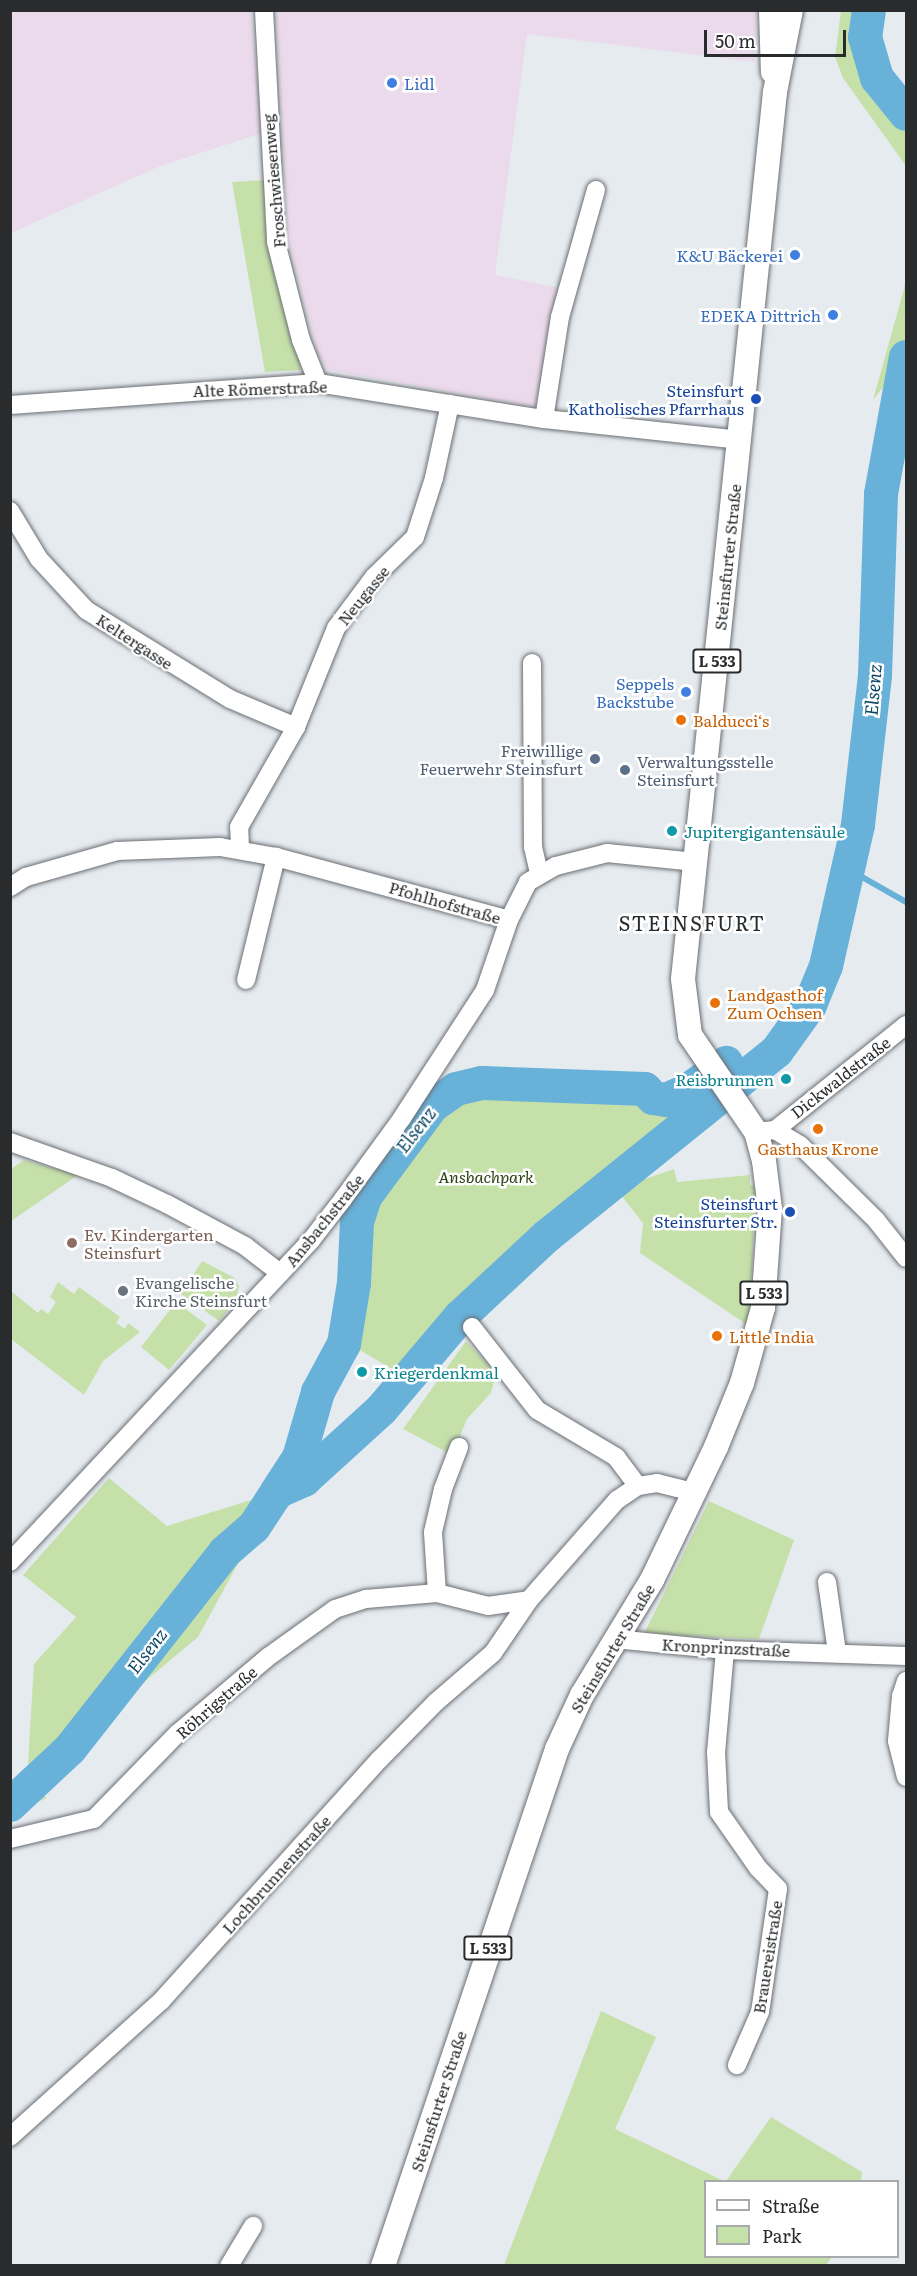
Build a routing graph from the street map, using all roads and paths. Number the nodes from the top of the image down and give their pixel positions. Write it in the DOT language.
graph roads {
  1 [pos="264,10"];
  2 [pos="771,10"];
  3 [pos="791,10"];
  4 [pos="775,92"];
  5 [pos="596,190"];
  6 [pos="318,383"];
  7 [pos="450,404"];
  8 [pos="10,405"];
  9 [pos="544,419"];
  10 [pos="739,440"];
  11 [pos="10,511"];
  12 [pos="532,663"];
  13 [pos="296,727"];
  14 [pos="240,850"];
  15 [pos="276,857"];
  16 [pos="696,861"];
  17 [pos="539,873"];
  18 [pos="10,887"];
  19 [pos="509,920"];
  20 [pos="246,980"];
  21 [pos="906,1025"];
  22 [pos="765,1131"];
  23 [pos="10,1142"];
  24 [pos="906,1258"];
  25 [pos="280,1273"];
  26 [pos="472,1327"];
  27 [pos="459,1447"];
  28 [pos="638,1486"];
  29 [pos="694,1492"];
  30 [pos="10,1562"];
  31 [pos="827,1582"];
  32 [pos="437,1593"];
  33 [pos="529,1600"];
  34 [pos="615,1639"];
  35 [pos="725,1650"];
  36 [pos="837,1652"];
  37 [pos="906,1656"];
  38 [pos="906,1681"];
  39 [pos="906,1777"];
  40 [pos="10,1839"];
  41 [pos="737,2066"];
  42 [pos="10,2137"];
  43 [pos="253,2226"];
  44 [pos="229,2265"];
  45 [pos="383,2265"];
  1 -- 6 [label="street, Froschwiesenweg"];
  2 -- 4 [label="main road, Steinsfurter Straße / L 533"];
  3 -- 4 [label="main road, Steinsfurter Straße / L 533"];
  4 -- 10 [label="main road, Steinsfurter Straße / L 533"];
  5 -- 9 [label="street"];
  6 -- 7 [label="street, Alte Römerstraße"];
  6 -- 8 [label="street, Alte Römerstraße"];
  7 -- 9 [label="street, Alte Römerstraße"];
  7 -- 13 [label="street, Neugasse"];
  9 -- 10 [label="street, Alte Römerstraße"];
  10 -- 16 [label="main road, Steinsfurter Straße / L 533"];
  11 -- 13 [label="street, Keltergasse"];
  12 -- 17 [label="street"];
  13 -- 14 [label="street, Neugasse"];
  14 -- 15 [label="street, Pfohlhofstraße"];
  14 -- 18 [label="street, Pfohlhofstraße"];
  15 -- 19 [label="street, Pfohlhofstraße"];
  15 -- 20 [label="street"];
  16 -- 17 [label="street"];
  16 -- 22 [label="main road, Steinsfurter Straße / L 533"];
  17 -- 19 [label="street, Pfohlhofstraße"];
  19 -- 25 [label="street, Ansbachstraße"];
  21 -- 22 [label="street, Dickwaldstraße"];
  22 -- 24 [label="street"];
  22 -- 29 [label="main road, Steinsfurter Straße / L 533"];
  23 -- 25 [label="street"];
  25 -- 30 [label="street, Ansbachstraße"];
  26 -- 28 [label="street"];
  27 -- 32 [label="street"];
  28 -- 29 [label="street"];
  28 -- 33 [label="street"];
  29 -- 34 [label="main road, Steinsfurter Straße / L 533"];
  31 -- 36 [label="street"];
  32 -- 33 [label="street, Röhrigstraße"];
  32 -- 40 [label="street, Röhrigstraße"];
  33 -- 42 [label="street, Lochbrunnenstraße"];
  34 -- 35 [label="street, Kronprinzstraße"];
  34 -- 45 [label="main road, Steinsfurter Straße / L 533"];
  35 -- 36 [label="street, Kronprinzstraße"];
  35 -- 41 [label="street, Brauereistraße"];
  36 -- 37 [label="street, Kronprinzstraße"];
  38 -- 39 [label="street"];
  43 -- 44 [label="street"];
}
